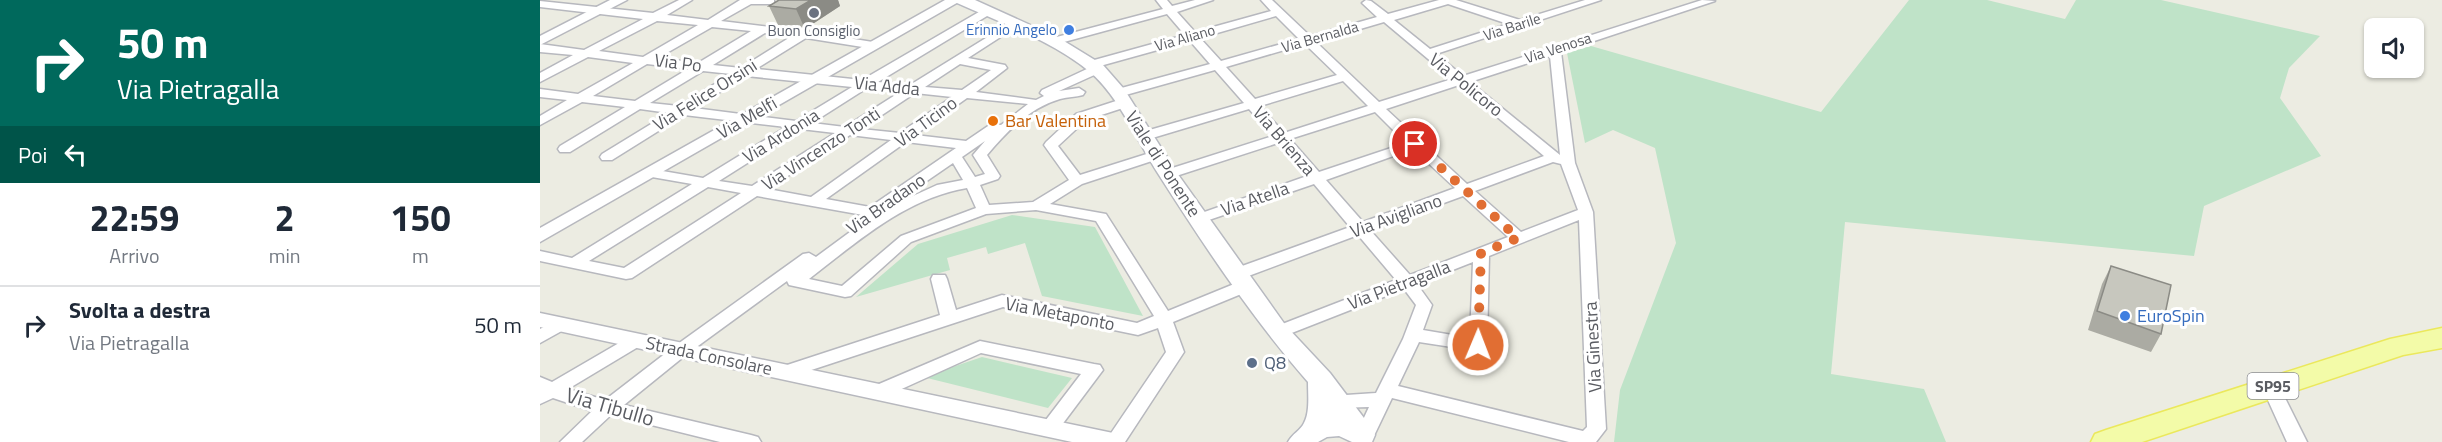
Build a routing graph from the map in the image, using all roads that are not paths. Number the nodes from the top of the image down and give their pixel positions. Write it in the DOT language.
graph roads {
  1 [pos="548,0"];
  2 [pos="620,0"];
  3 [pos="687,0"];
  4 [pos="748,0"];
  5 [pos="955,0"];
  6 [pos="962,0"];
  7 [pos="1208,0"];
  8 [pos="1266,0"];
  9 [pos="1596,0"];
  10 [pos="1710,1"];
  11 [pos="770,3"];
  12 [pos="1367,3"];
  13 [pos="540,4"];
  14 [pos="1166,5"];
  15 [pos="600,11"];
  16 [pos="988,11"];
  17 [pos="1279,12"];
  18 [pos="655,17"];
  19 [pos="1385,18"];
  20 [pos="710,23"];
  21 [pos="1015,23"];
  22 [pos="1520,24"];
  23 [pos="763,29"];
  24 [pos="804,34"];
  25 [pos="1192,36"];
  26 [pos="540,41"];
  27 [pos="1053,41"];
  28 [pos="1306,41"];
  29 [pos="875,45"];
  30 [pos="540,48"];
  31 [pos="1556,49"];
  32 [pos="588,53"];
  33 [pos="1428,53"];
  34 [pos="646,60"];
  35 [pos="958,60"];
  36 [pos="702,66"];
  37 [pos="1219,66"];
  38 [pos="1094,67"];
  39 [pos="744,72"];
  40 [pos="1345,77"];
  41 [pos="540,78"];
  42 [pos="815,79"];
  43 [pos="1460,80"];
  44 [pos="865,84"];
  45 [pos="1077,86"];
  46 [pos="914,89"];
  47 [pos="540,93"];
  48 [pos="965,94"];
  49 [pos="580,98"];
  50 [pos="1121,98"];
  51 [pos="1031,101"];
  52 [pos="1252,104"];
  53 [pos="638,105"];
  54 [pos="1377,107"];
  55 [pos="682,110"];
  56 [pos="1090,115"];
  57 [pos="748,118"];
  58 [pos="540,121"];
  59 [pos="800,124"];
  60 [pos="849,130"];
  61 [pos="1144,136"];
  62 [pos="1281,137"];
  63 [pos="904,138"];
  64 [pos="1415,144"];
  65 [pos="970,146"];
  66 [pos="565,149"];
  67 [pos="1156,155"];
  68 [pos="955,156"];
  69 [pos="607,157"];
  70 [pos="1561,160"];
  71 [pos="651,173"];
  72 [pos="1168,174"];
  73 [pos="1317,178"];
  74 [pos="1077,181"];
  75 [pos="706,182"];
  76 [pos="972,183"];
  77 [pos="1466,190"];
  78 [pos="756,191"];
  79 [pos="814,201"];
  80 [pos="1036,206"];
  81 [pos="984,210"];
  82 [pos="873,212"];
  83 [pos="1586,212"];
  84 [pos="1198,219"];
  85 [pos="1361,228"];
  86 [pos="540,236"];
  87 [pos="1518,238"];
  88 [pos="1481,253"];
  89 [pos="540,256"];
  90 [pos="575,263"];
  91 [pos="806,266"];
  92 [pos="939,279"];
  93 [pos="1241,280"];
  94 [pos="1407,282"];
  95 [pos="949,317"];
  96 [pos="1164,319"];
  97 [pos="551,322"];
  98 [pos="1278,332"];
  99 [pos="1415,335"];
  100 [pos="540,337"];
  101 [pos="2442,338"];
  102 [pos="637,340"];
  103 [pos="681,350"];
  104 [pos="787,372"];
  105 [pos="1321,380"];
  106 [pos="2271,387"];
  107 [pos="544,390"];
  108 [pos="878,392"];
  109 [pos="1383,395"];
  110 [pos="1337,401"];
  111 [pos="607,408"];
  112 [pos="1048,429"];
  113 [pos="1364,437"];
  114 [pos="1302,438"];
  115 [pos="570,442"];
  116 [pos="751,442"];
  117 [pos="1114,442"];
  118 [pos="2106,442"];
  119 [pos="2296,442"];
  1 -- 13 [label="street"];
  2 -- 15 [label="street"];
  3 -- 18 [label="street"];
  4 -- 11 [label="street"];
  4 -- 20 [label="street"];
  5 -- 29 [label="street, Via Melfi"];
  6 -- 16 [label="main road, Viale di Ponente"];
  7 -- 14 [label="street"];
  8 -- 17 [label="street"];
  9 -- 22 [label="street, Via Barile"];
  10 -- 31 [label="street, Via Venosa"];
  12 -- 19 [label="street, Via Policoro"];
  13 -- 15 [label="street"];
  14 -- 25 [label="street, Via Brienza"];
  14 -- 27 [label="street"];
  15 -- 18 [label="street"];
  15 -- 26 [label="street"];
  16 -- 21 [label="main road, Viale di Ponente"];
  16 -- 44 [label="street, Via Ardonia"];
  17 -- 25 [label="street, Via Aliano"];
  17 -- 28 [label="street"];
  18 -- 20 [label="street"];
  18 -- 32 [label="street"];
  19 -- 22 [label="street, Via Bernalda"];
  19 -- 28 [label="street, Via Bernalda"];
  19 -- 33 [label="street, Via Policoro"];
  20 -- 23 [label="street"];
  20 -- 34 [label="street"];
  21 -- 27 [label="main road, Viale di Ponente"];
  21 -- 35 [label="street, Via Vincenzo Tonti"];
  22 -- 33 [label="street, Via Barile"];
  23 -- 24 [label="street"];
  23 -- 36 [label="street"];
  24 -- 29 [label="street"];
  24 -- 39 [label="street, Via Felice Orsini"];
  25 -- 37 [label="street, Via Brienza"];
  25 -- 38 [label="street, Via Aliano"];
  27 -- 38 [label="main road, Viale di Ponente"];
  28 -- 37 [label="street, Via Bernalda"];
  28 -- 40 [label="street"];
  29 -- 42 [label="street, Via Melfi"];
  30 -- 32 [label="street, Via Po"];
  31 -- 43 [label="street, Via Venosa"];
  31 -- 70 [label="street, Via Ginestra"];
  32 -- 34 [label="street, Via Po"];
  32 -- 41 [label="street"];
  33 -- 43 [label="street, Via Policoro"];
  34 -- 36 [label="street, Via Po"];
  34 -- 49 [label="street"];
  35 -- 46 [label="street, Via Vincenzo Tonti"];
  35 -- 48 [label="street, Via Ticino"];
  36 -- 39 [label="street, Via Po"];
  36 -- 53 [label="street"];
  37 -- 50 [label="street, Via Bernalda"];
  37 -- 52 [label="street, Via Brienza"];
  38 -- 45 [label="street, Via Bradano"];
  38 -- 50 [label="main road, Viale di Ponente"];
  39 -- 42 [label="street, Via Po"];
  39 -- 55 [label="street, Via Felice Orsini"];
  40 -- 52 [label="street"];
  40 -- 54 [label="street"];
  42 -- 44 [label="street, Via Adda"];
  42 -- 57 [label="street, Via Melfi"];
  43 -- 54 [label="street, Via Venosa"];
  43 -- 70 [label="street, Via Policoro"];
  44 -- 46 [label="street, Via Adda"];
  44 -- 59 [label="street, Via Ardonia"];
  45 -- 51 [label="street, Via Bradano"];
  45 -- 56 [label="street"];
  45 -- 76 [label="street"];
  46 -- 48 [label="street, Via Adda"];
  46 -- 60 [label="street, Via Vincenzo Tonti"];
  47 -- 49 [label="street"];
  48 -- 51 [label="street, Via Adda"];
  48 -- 63 [label="street, Via Ticino"];
  49 -- 53 [label="street"];
  49 -- 58 [label="street"];
  50 -- 56 [label="street, Via Bernalda"];
  50 -- 61 [label="main road, Viale di Ponente"];
  51 -- 65 [label="street, Via Bradano"];
  52 -- 61 [label="street"];
  52 -- 62 [label="street, Via Brienza"];
  53 -- 55 [label="street"];
  53 -- 66 [label="street"];
  54 -- 62 [label="street, Via Venosa"];
  54 -- 64 [label="street"];
  55 -- 57 [label="street"];
  55 -- 69 [label="street, Via Felice Orsini"];
  56 -- 74 [label="street, Via Bernalda"];
  57 -- 59 [label="street"];
  57 -- 71 [label="street, Via Melfi"];
  59 -- 60 [label="street"];
  59 -- 75 [label="street, Via Ardonia"];
  60 -- 63 [label="street"];
  60 -- 78 [label="street, Via Vincenzo Tonti"];
  61 -- 67 [label="main road, Viale di Ponente"];
  62 -- 72 [label="street"];
  62 -- 73 [label="street, Via Brienza"];
  63 -- 65 [label="street"];
  63 -- 79 [label="street, Via Ticino"];
  64 -- 73 [label="street, Via Atella"];
  64 -- 77 [label="street"];
  65 -- 68 [label="street, Via Bradano"];
  67 -- 72 [label="main road, Viale di Ponente"];
  67 -- 74 [label="street"];
  68 -- 76 [label="street"];
  68 -- 82 [label="street, Via Bradano"];
  70 -- 77 [label="street, Via Avigliano"];
  70 -- 83 [label="street, Via Ginestra"];
  71 -- 75 [label="street"];
  71 -- 86 [label="street, Via Melfi"];
  72 -- 84 [label="main road, Viale di Ponente"];
  73 -- 84 [label="street, Via Atella"];
  73 -- 85 [label="street, Via Brienza"];
  74 -- 80 [label="street"];
  75 -- 78 [label="street"];
  75 -- 90 [label="street, Via Ardonia"];
  76 -- 81 [label="street"];
  76 -- 91 [label="street"];
  77 -- 85 [label="street, Via Avigliano"];
  77 -- 87 [label="street"];
  78 -- 79 [label="street"];
  78 -- 90 [label="street, Via Vincenzo Tonti"];
  79 -- 82 [label="street"];
  80 -- 81 [label="street"];
  80 -- 96 [label="street"];
  81 -- 91 [label="street"];
  82 -- 91 [label="street, Via Bradano"];
  83 -- 87 [label="street, Via Pietragalla"];
  83 -- 109 [label="street, Via Ginestra"];
  84 -- 93 [label="main road, Viale di Ponente"];
  85 -- 93 [label="street, Via Avigliano"];
  85 -- 94 [label="street, Via Brienza"];
  87 -- 88 [label="street, Via Pietragalla"];
  88 -- 94 [label="street, Via Pietragalla"];
  88 -- 99 [label="street"];
  89 -- 90 [label="street"];
  91 -- 103 [label="street, Via Bradano"];
  92 -- 95 [label="street"];
  93 -- 96 [label="street, Via Avigliano"];
  93 -- 98 [label="main road, Viale di Ponente"];
  94 -- 98 [label="street, Via Pietragalla"];
  94 -- 99 [label="street, Via Brienza"];
  95 -- 96 [label="street, Via Metaponto"];
  95 -- 104 [label="street, Via Metaponto"];
  96 -- 117 [label="street"];
  97 -- 100 [label="street"];
  97 -- 102 [label="street, Strada Consolare"];
  98 -- 105 [label="main road, Viale di Ponente"];
  99 -- 109 [label="street"];
  101 -- 106 [label="main road, SP95"];
  102 -- 103 [label="street, Strada Consolare"];
  102 -- 107 [label="street"];
  103 -- 104 [label="street, Strada Consolare"];
  103 -- 111 [label="street, Via Bradano"];
  104 -- 108 [label="street, Strada Consolare"];
  105 -- 110 [label="main road, Viale di Ponente"];
  105 -- 114 [label="main road"];
  106 -- 118 [label="main road, SP95"];
  106 -- 119 [label="street"];
  107 -- 111 [label="street, Via Tibullo"];
  108 -- 112 [label="street, Strada Consolare"];
  108 -- 112 [label="street"];
  109 -- 110 [label="street"];
  109 -- 113 [label="street"];
  110 -- 113 [label="main road, Viale di Ponente"];
  111 -- 115 [label="street, Via Bradano"];
  111 -- 116 [label="street, Via Tibullo"];
  112 -- 117 [label="street, Strada Consolare"];
  113 -- 114 [label="main road"];
}
